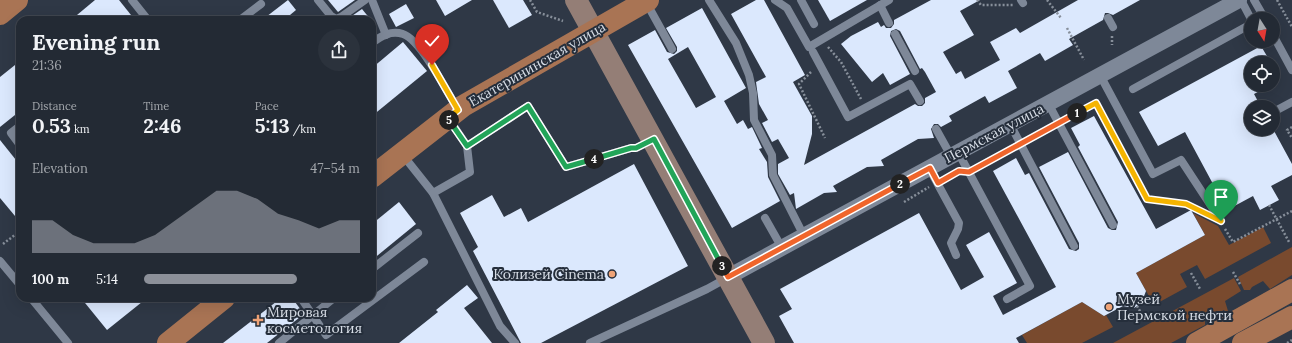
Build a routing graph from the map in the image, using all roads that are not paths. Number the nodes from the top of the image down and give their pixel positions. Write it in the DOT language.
graph roads {
  1 [pos="17,0"];
  2 [pos="132,0"];
  3 [pos="318,0"];
  4 [pos="365,0"];
  5 [pos="372,0"];
  6 [pos="576,0"];
  7 [pos="710,0"];
  8 [pos="775,0"];
  9 [pos="802,0"];
  10 [pos="889,0"];
  11 [pos="1240,0"];
  12 [pos="1254,0"];
  13 [pos="647,1"];
  14 [pos="261,4"];
  15 [pos="880,5"];
  16 [pos="1248,12"];
  17 [pos="1261,12"];
  18 [pos="0,14"];
  19 [pos="145,16"];
  20 [pos="245,16"];
  21 [pos="331,16"];
  22 [pos="344,16"];
  23 [pos="1108,18"];
  24 [pos="889,23"];
  25 [pos="814,24"];
  26 [pos="1113,27"];
  27 [pos="1244,28"];
  28 [pos="594,30"];
  29 [pos="895,34"];
  30 [pos="386,35"];
  31 [pos="376,41"];
  32 [pos="672,48"];
  33 [pos="1280,48"];
  34 [pos="814,52"];
  35 [pos="1292,70"];
  36 [pos="915,71"];
  37 [pos="1100,75"];
  38 [pos="1133,89"];
  39 [pos="920,101"];
  40 [pos="1292,102"];
  41 [pos="1048,103"];
  42 [pos="1280,108"];
  43 [pos="453,114"];
  44 [pos="1010,124"];
  45 [pos="16,129"];
  46 [pos="936,129"];
  47 [pos="654,139"];
  48 [pos="16,140"];
  49 [pos="467,146"];
  50 [pos="402,153"];
  51 [pos="955,154"];
  52 [pos="930,168"];
  53 [pos="376,174"];
  54 [pos="433,193"];
  55 [pos="765,218"];
  56 [pos="1221,221"];
  57 [pos="1113,225"];
  58 [pos="418,233"];
  59 [pos="804,236"];
  60 [pos="1074,246"];
  61 [pos="782,248"];
  62 [pos="956,255"];
  63 [pos="0,261"];
  64 [pos="424,262"];
  65 [pos="376,265"];
  66 [pos="728,277"];
  67 [pos="16,280"];
  68 [pos="1292,290"];
  69 [pos="1007,299"];
  70 [pos="376,300"];
  71 [pos="34,302"];
  72 [pos="219,302"];
  73 [pos="304,302"];
  74 [pos="329,302"];
  75 [pos="374,302"];
  76 [pos="313,315"];
  77 [pos="1292,317"];
  78 [pos="328,339"];
  79 [pos="68,343"];
  80 [pos="168,343"];
  81 [pos="279,343"];
  82 [pos="515,343"];
  83 [pos="590,343"];
  84 [pos="764,343"];
  85 [pos="1197,343"];
  86 [pos="1243,343"];
  1 -- 18 [label="main road"];
  2 -- 19 [label="lane"];
  3 -- 21 [label="lane"];
  4 -- 22 [label="lane"];
  5 -- 30 [label="lane"];
  6 -- 28 [label="main road"];
  7 -- 59 [label="lane"];
  8 -- 15 [label="lane"];
  9 -- 25 [label="lane"];
  10 -- 15 [label="lane"];
  11 -- 16 [label="lane"];
  11 -- 37 [label="street, Пермская улица"];
  12 -- 17 [label="lane"];
  13 -- 28 [label="main road, Екатерининская улица"];
  13 -- 32 [label="lane"];
  14 -- 20 [label="lane"];
  15 -- 24 [label="lane"];
  23 -- 26 [label="lane"];
  27 -- 38 [label="lane"];
  28 -- 43 [label="main road, Екатерининская улица"];
  28 -- 47 [label="main road"];
  29 -- 36 [label="lane"];
  30 -- 31 [label="lane"];
  30 -- 43 [label="lane"];
  33 -- 35 [label="lane"];
  34 -- 39 [label="lane"];
  37 -- 41 [label="street, Пермская улица"];
  37 -- 56 [label="lane"];
  40 -- 42 [label="lane"];
  41 -- 44 [label="street, Пермская улица"];
  41 -- 57 [label="lane"];
  43 -- 49 [label="lane"];
  43 -- 50 [label="main road, Екатерининская улица"];
  44 -- 51 [label="street, Пермская улица"];
  44 -- 60 [label="lane"];
  45 -- 48 [label="lane"];
  46 -- 51 [label="lane"];
  47 -- 49 [label="lane"];
  47 -- 66 [label="main road"];
  49 -- 54 [label="lane"];
  50 -- 53 [label="main road, Екатерининская улица"];
  50 -- 54 [label="lane"];
  51 -- 52 [label="street, Пермская улица"];
  51 -- 69 [label="lane"];
  52 -- 59 [label="street, Пермская улица"];
  52 -- 62 [label="lane"];
  54 -- 82 [label="lane"];
  55 -- 61 [label="lane"];
  58 -- 65 [label="lane"];
  59 -- 61 [label="street, Пермская улица"];
  61 -- 66 [label="street, Пермская улица"];
  63 -- 67 [label="lane"];
  64 -- 70 [label="lane"];
  66 -- 83 [label="lane"];
  66 -- 84 [label="main road"];
  68 -- 85 [label="main road"];
  71 -- 79 [label="lane"];
  72 -- 80 [label="main road"];
  73 -- 76 [label="lane"];
  74 -- 76 [label="lane"];
  75 -- 78 [label="lane"];
  76 -- 78 [label="lane"];
  76 -- 81 [label="lane"];
  77 -- 86 [label="main road"];
}
